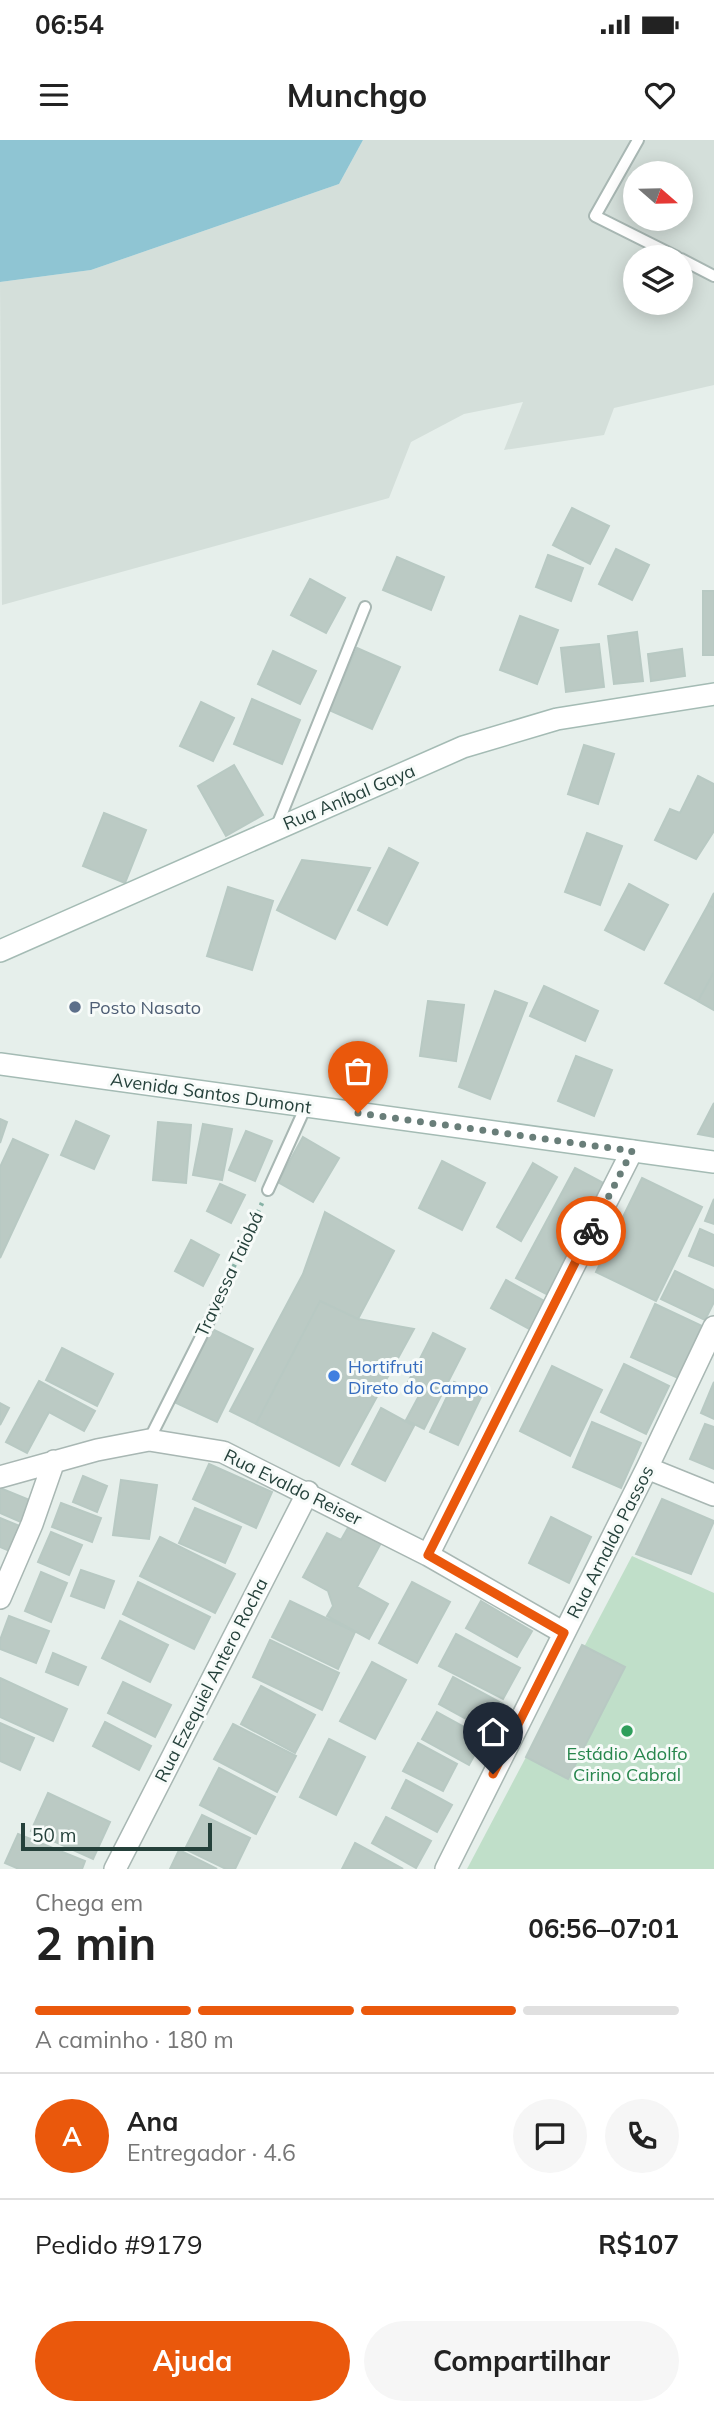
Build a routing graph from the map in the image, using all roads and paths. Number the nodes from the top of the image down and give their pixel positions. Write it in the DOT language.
graph roads {
  1 [pos="638,140"];
  2 [pos="653,245"];
  3 [pos="693,265"];
  4 [pos="714,276"];
  5 [pos="365,607"];
  6 [pos="714,694"];
  7 [pos="275,828"];
  8 [pos="0,951"];
  9 [pos="0,1064"];
  10 [pos="306,1106"];
  11 [pos="632,1151"];
  12 [pos="714,1162"];
  13 [pos="268,1190"];
  14 [pos="216,1307"];
  15 [pos="714,1327"];
  16 [pos="149,1440"];
  17 [pos="54,1461"];
  18 [pos="647,1468"];
  19 [pos="0,1477"];
  20 [pos="308,1492"];
  21 [pos="714,1495"];
  22 [pos="428,1555"];
  23 [pos="0,1598"];
  24 [pos="564,1633"];
  25 [pos="115,1869"];
  26 [pos="446,1869"];
  1 -- 2 [label="lane"];
  3 -- 4 [label="lane"];
  5 -- 7 [label="lane"];
  6 -- 7 [label="street, Rua Aníbal Gaya"];
  7 -- 8 [label="street, Rua Aníbal Gaya"];
  9 -- 10 [label="street, Avenida Santos Dumont"];
  10 -- 11 [label="street, Avenida Santos Dumont"];
  10 -- 13 [label="lane, Travessa Taiobá"];
  11 -- 12 [label="street, Avenida Santos Dumont"];
  11 -- 22 [label="street"];
  13 -- 14 [label="path, Travessa Taiobá"];
  14 -- 16 [label="lane, Travessa Taiobá"];
  15 -- 18 [label="street, Rua Arnaldo Passos"];
  16 -- 17 [label="street, Rua Evaldo Reiser"];
  16 -- 20 [label="street, Rua Evaldo Reiser"];
  17 -- 19 [label="street, Rua Evaldo Reiser"];
  17 -- 23 [label="street"];
  18 -- 21 [label="street"];
  18 -- 24 [label="street, Rua Arnaldo Passos"];
  20 -- 22 [label="street, Rua Evaldo Reiser"];
  20 -- 25 [label="street, Rua Ezequiel Antero Rocha"];
  22 -- 24 [label="street, Rua Evaldo Reiser"];
  24 -- 26 [label="street, Rua Arnaldo Passos"];
}
